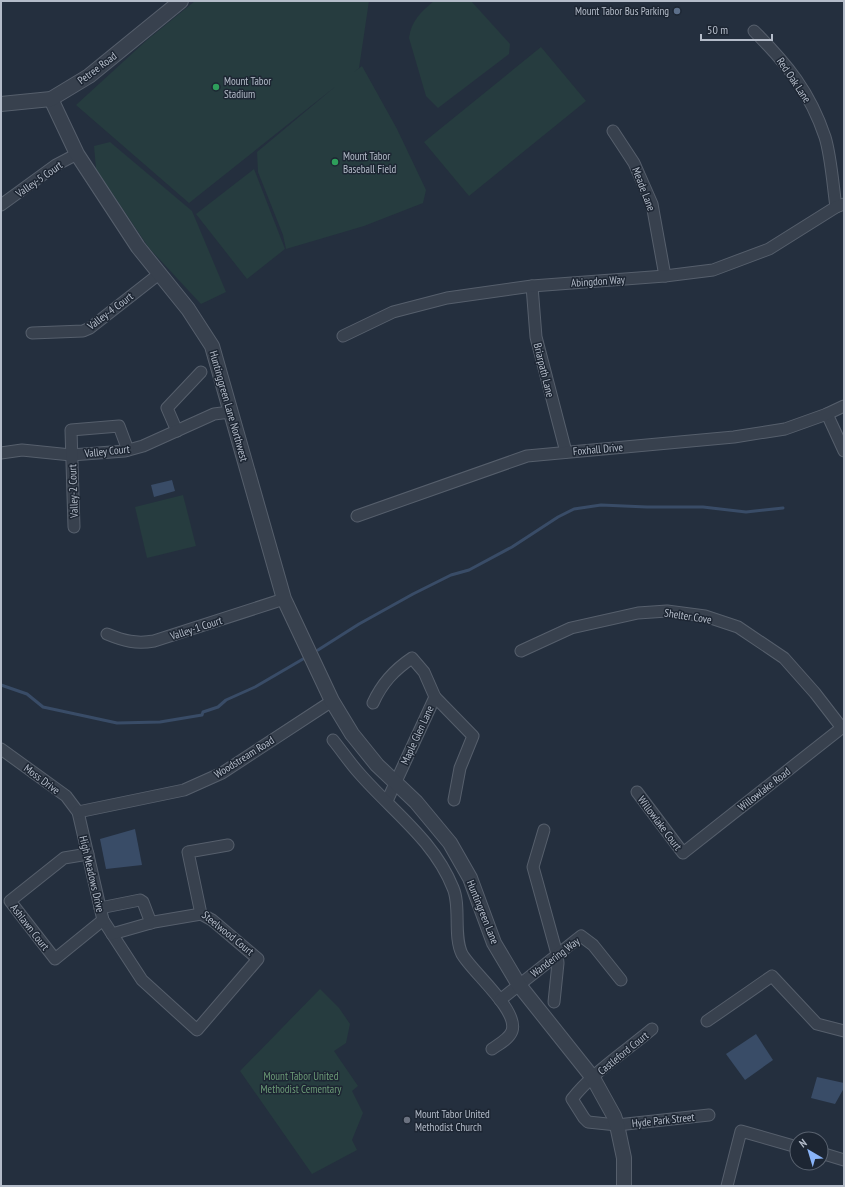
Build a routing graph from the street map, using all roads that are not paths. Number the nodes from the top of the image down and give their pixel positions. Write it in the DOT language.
graph roads {
  1 [pos="180,1"];
  2 [pos="754,31"];
  3 [pos="52,99"];
  4 [pos="1,104"];
  5 [pos="613,131"];
  6 [pos="77,154"];
  7 [pos="1,206"];
  8 [pos="840,206"];
  9 [pos="159,274"];
  10 [pos="665,276"];
  11 [pos="532,286"];
  12 [pos="32,333"];
  13 [pos="343,336"];
  14 [pos="201,372"];
  15 [pos="844,406"];
  16 [pos="230,412"];
  17 [pos="827,414"];
  18 [pos="177,431"];
  19 [pos="128,450"];
  20 [pos="844,451"];
  21 [pos="566,452"];
  22 [pos="1,453"];
  23 [pos="71,455"];
  24 [pos="357,516"];
  25 [pos="74,527"];
  26 [pos="284,599"];
  27 [pos="107,634"];
  28 [pos="521,651"];
  29 [pos="310,654"];
  30 [pos="435,697"];
  31 [pos="332,701"];
  32 [pos="373,702"];
  33 [pos="843,727"];
  34 [pos="333,740"];
  35 [pos="1,749"];
  36 [pos="395,784"];
  37 [pos="637,792"];
  38 [pos="454,800"];
  39 [pos="387,801"];
  40 [pos="78,812"];
  41 [pos="544,830"];
  42 [pos="228,845"];
  43 [pos="683,853"];
  44 [pos="88,854"];
  45 [pos="100,908"];
  46 [pos="201,914"];
  47 [pos="103,920"];
  48 [pos="151,923"];
  49 [pos="112,934"];
  50 [pos="557,954"];
  51 [pos="258,959"];
  52 [pos="621,980"];
  53 [pos="519,985"];
  54 [pos="500,1000"];
  55 [pos="554,1002"];
  56 [pos="707,1021"];
  57 [pos="652,1029"];
  58 [pos="844,1031"];
  59 [pos="492,1049"];
  60 [pos="593,1078"];
  61 [pos="709,1115"];
  62 [pos="617,1125"];
  63 [pos="789,1144"];
  64 [pos="829,1155"];
  65 [pos="844,1160"];
  66 [pos="624,1186"];
  67 [pos="727,1186"];
  1 -- 3 [label="street, Petree Road"];
  2 -- 8 [label="street, Red Oak Lane"];
  3 -- 4 [label="street, Petree Road"];
  3 -- 6 [label="street, Huntinggreen Lane Northwest"];
  5 -- 10 [label="street, Meade Lane"];
  6 -- 7 [label="street, Valley-5 Court"];
  6 -- 9 [label="street, Huntinggreen Lane Northwest"];
  8 -- 10 [label="street, Abingdon Way"];
  9 -- 12 [label="street, Valley-4 Court"];
  9 -- 16 [label="street, Huntinggreen Lane Northwest"];
  10 -- 11 [label="street, Abingdon Way"];
  11 -- 13 [label="street, Abingdon Way"];
  11 -- 21 [label="street, Briarpath Lane"];
  14 -- 18 [label="street"];
  15 -- 17 [label="street, Foxhall Drive"];
  16 -- 18 [label="street, Valley Court"];
  16 -- 26 [label="street, Huntinggreen Lane Northwest"];
  17 -- 20 [label="street"];
  17 -- 21 [label="street, Foxhall Drive"];
  18 -- 19 [label="street, Valley Court"];
  19 -- 23 [label="street, Valley Court"];
  19 -- 23 [label="street, Valley-2 Court"];
  21 -- 24 [label="street, Foxhall Drive"];
  22 -- 23 [label="street, Valley Court"];
  23 -- 25 [label="street, Valley-2 Court"];
  26 -- 27 [label="street, Valley-1 Court"];
  26 -- 29 [label="street, Huntinggreen Lane Northwest"];
  28 -- 33 [label="street, Shelter Cove"];
  29 -- 31 [label="street, Huntingreen Lane"];
  30 -- 32 [label="street, Maple Glen Lane"];
  30 -- 36 [label="street, Maple Glen Lane"];
  30 -- 38 [label="street"];
  31 -- 36 [label="street, Huntingreen Lane"];
  31 -- 40 [label="street, Woodstream Road"];
  33 -- 43 [label="street, Willowlake Road"];
  34 -- 39 [label="street"];
  35 -- 40 [label="street, Moss Drive"];
  36 -- 39 [label="street, Maple Glen Lane"];
  36 -- 53 [label="street, Huntingreen Lane"];
  37 -- 43 [label="street, Willowlake Court"];
  39 -- 54 [label="street"];
  40 -- 44 [label="street, High Meadows Drive"];
  41 -- 50 [label="street"];
  42 -- 46 [label="street, Steelwood Court"];
  44 -- 45 [label="street, High Meadows Drive"];
  44 -- 47 [label="street, Ashlawn Court"];
  45 -- 47 [label="street, High Meadows Drive"];
  45 -- 48 [label="street"];
  46 -- 48 [label="street"];
  46 -- 51 [label="street, Steelwood Court"];
  47 -- 49 [label="street, High Meadows Drive"];
  48 -- 49 [label="street"];
  49 -- 51 [label="street, High Meadows Drive"];
  50 -- 52 [label="street, Wandering Way"];
  50 -- 53 [label="street, Wandering Way"];
  50 -- 55 [label="street"];
  53 -- 54 [label="street, Wandering Way"];
  53 -- 60 [label="street, Huntingreen Lane"];
  54 -- 59 [label="street"];
  56 -- 58 [label="street"];
  57 -- 60 [label="street, Castleford Court"];
  60 -- 62 [label="street, Huntingreen Lane"];
  60 -- 62 [label="street, Castleford Court"];
  61 -- 62 [label="street, Hyde Park Street"];
  62 -- 66 [label="street, Huntingreen Lane"];
  63 -- 67 [label="street"];
  64 -- 65 [label="street"];
}
